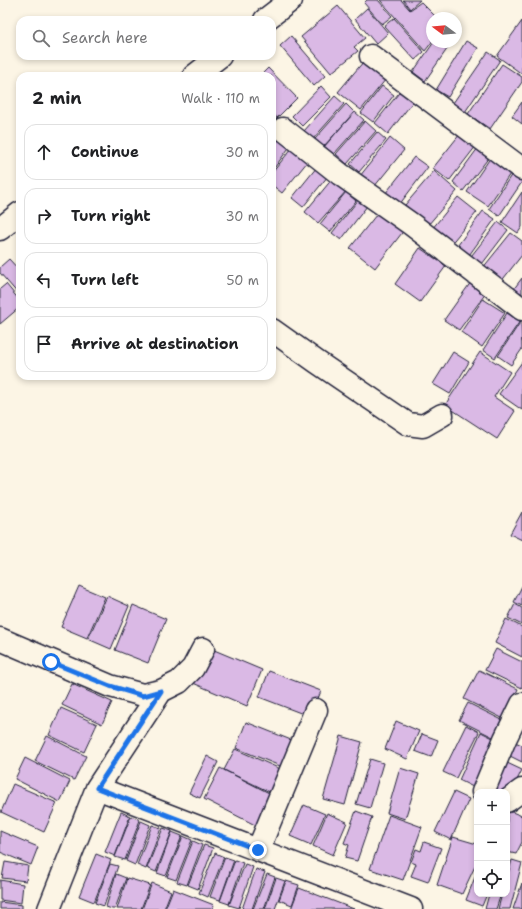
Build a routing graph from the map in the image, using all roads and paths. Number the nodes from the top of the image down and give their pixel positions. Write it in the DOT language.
graph roads {
  1 [pos="291,0"];
  2 [pos="270,16"];
  3 [pos="372,56"];
  4 [pos="215,60"];
  5 [pos="199,72"];
  6 [pos="283,129"];
  7 [pos="522,169"];
  8 [pos="16,216"];
  9 [pos="0,229"];
  10 [pos="522,309"];
  11 [pos="276,333"];
  12 [pos="442,415"];
  13 [pos="0,639"];
  14 [pos="203,649"];
  15 [pos="161,691"];
  16 [pos="522,704"];
  17 [pos="316,710"];
  18 [pos="97,788"];
  19 [pos="485,789"];
  20 [pos="522,790"];
  21 [pos="510,799"];
  22 [pos="258,850"];
  23 [pos="49,909"];
  24 [pos="410,909"];
  1 -- 2 [label="street"];
  3 -- 7 [label="street"];
  4 -- 5 [label="street"];
  6 -- 10 [label="street"];
  8 -- 9 [label="street"];
  11 -- 12 [label="street"];
  13 -- 15 [label="street"];
  14 -- 15 [label="street"];
  15 -- 18 [label="street"];
  16 -- 19 [label="street"];
  17 -- 22 [label="street"];
  18 -- 22 [label="street"];
  18 -- 23 [label="street"];
  20 -- 21 [label="street"];
  22 -- 24 [label="street"];
}
